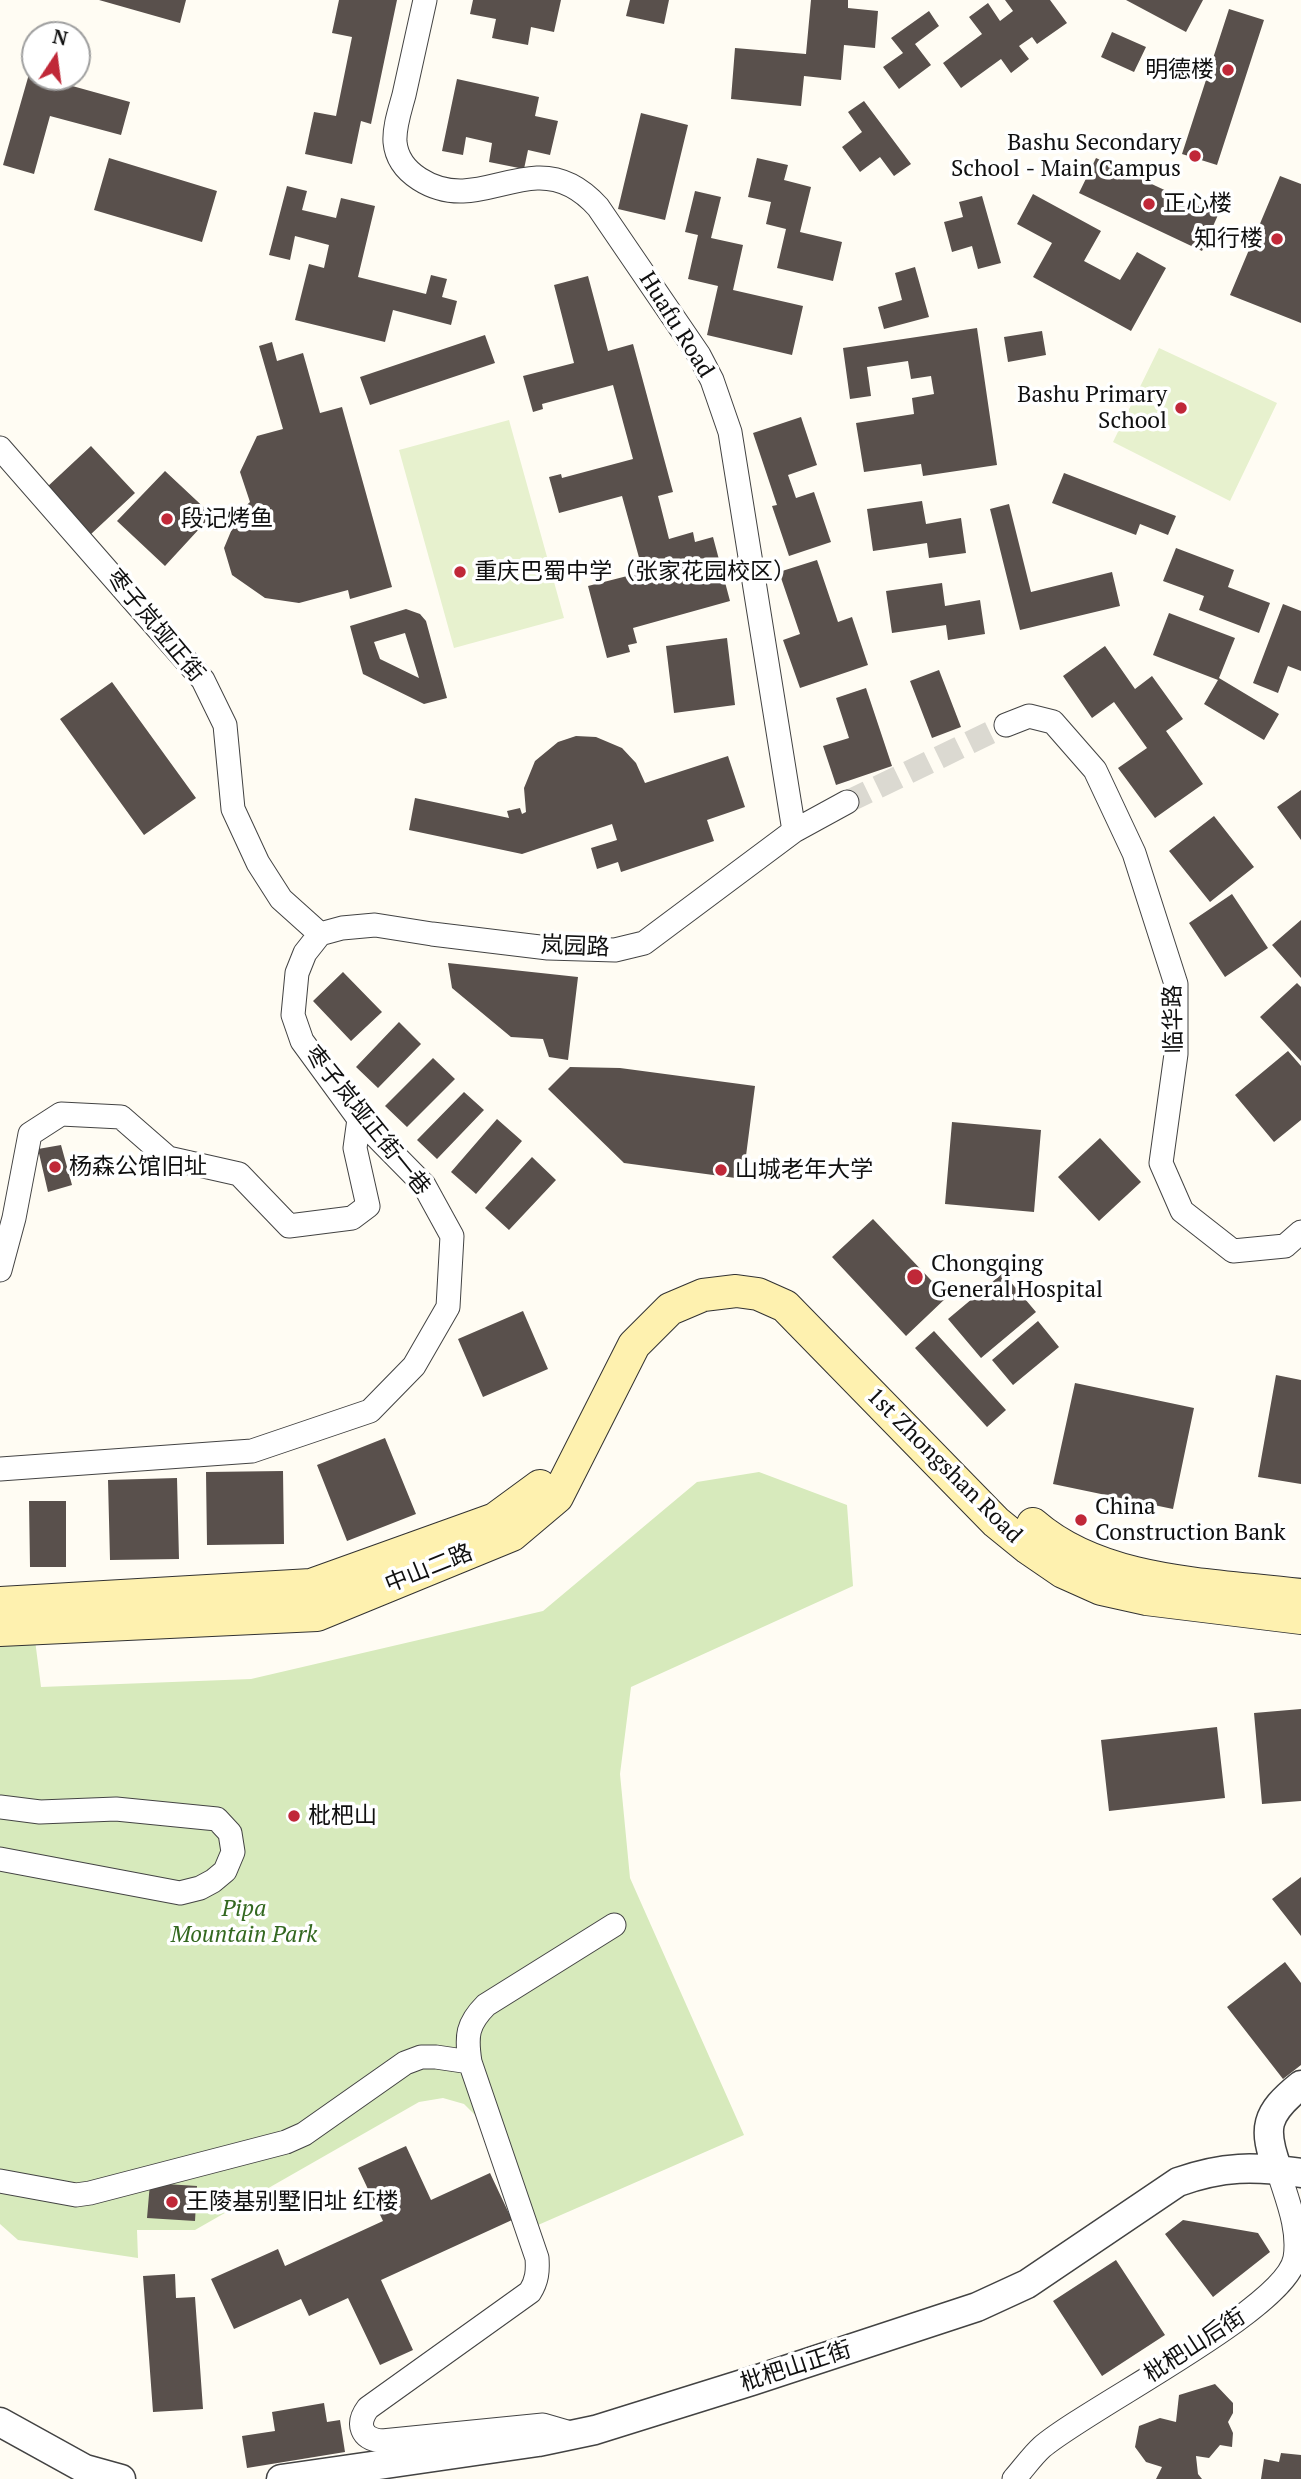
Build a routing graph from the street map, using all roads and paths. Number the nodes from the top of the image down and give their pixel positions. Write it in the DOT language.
graph roads {
  1 [pos="425,0"];
  2 [pos="0,448"];
  3 [pos="1006,725"];
  4 [pos="847,802"];
  5 [pos="793,831"];
  6 [pos="320,934"];
  7 [pos="359,1119"];
  8 [pos="1301,1232"];
  9 [pos="0,1270"];
  10 [pos="738,1282"];
  11 [pos="0,1469"];
  12 [pos="1301,1595"];
  13 [pos="0,1603"];
  14 [pos="1301,1618"];
  15 [pos="0,1630"];
  16 [pos="0,1807"];
  17 [pos="0,1859"];
  18 [pos="614,1925"];
  19 [pos="471,2062"];
  20 [pos="1301,2085"];
  21 [pos="1289,2171"];
  22 [pos="0,2182"];
  23 [pos="0,2422"];
  24 [pos="574,2434"];
  25 [pos="121,2479"];
  26 [pos="281,2479"];
  27 [pos="1014,2479"];
  1 -- 5 [label="street, Huafu Road"];
  2 -- 6 [label="street, 枣子岚垭正街"];
  3 -- 8 [label="street, 临华路"];
  4 -- 5 [label="street, 岚园路"];
  5 -- 6 [label="street, 岚园路"];
  6 -- 7 [label="street, 枣子岚垭正街一巷"];
  7 -- 9 [label="street"];
  7 -- 11 [label="street, 枣子岚垭正街一巷"];
  10 -- 12 [label="main road, 1st Zhongshan Road"];
  10 -- 13 [label="main road, 中山二路"];
  10 -- 14 [label="main road, 1st Zhongshan Road"];
  10 -- 15 [label="main road, 中山二路"];
  16 -- 17 [label="street"];
  18 -- 19 [label="street"];
  19 -- 22 [label="street"];
  19 -- 24 [label="street"];
  20 -- 21 [label="street"];
  21 -- 24 [label="street, 枇杷山正街"];
  21 -- 27 [label="street, 枇杷山后街"];
  23 -- 25 [label="street"];
  24 -- 26 [label="street, 枇杷山正街"];
}
